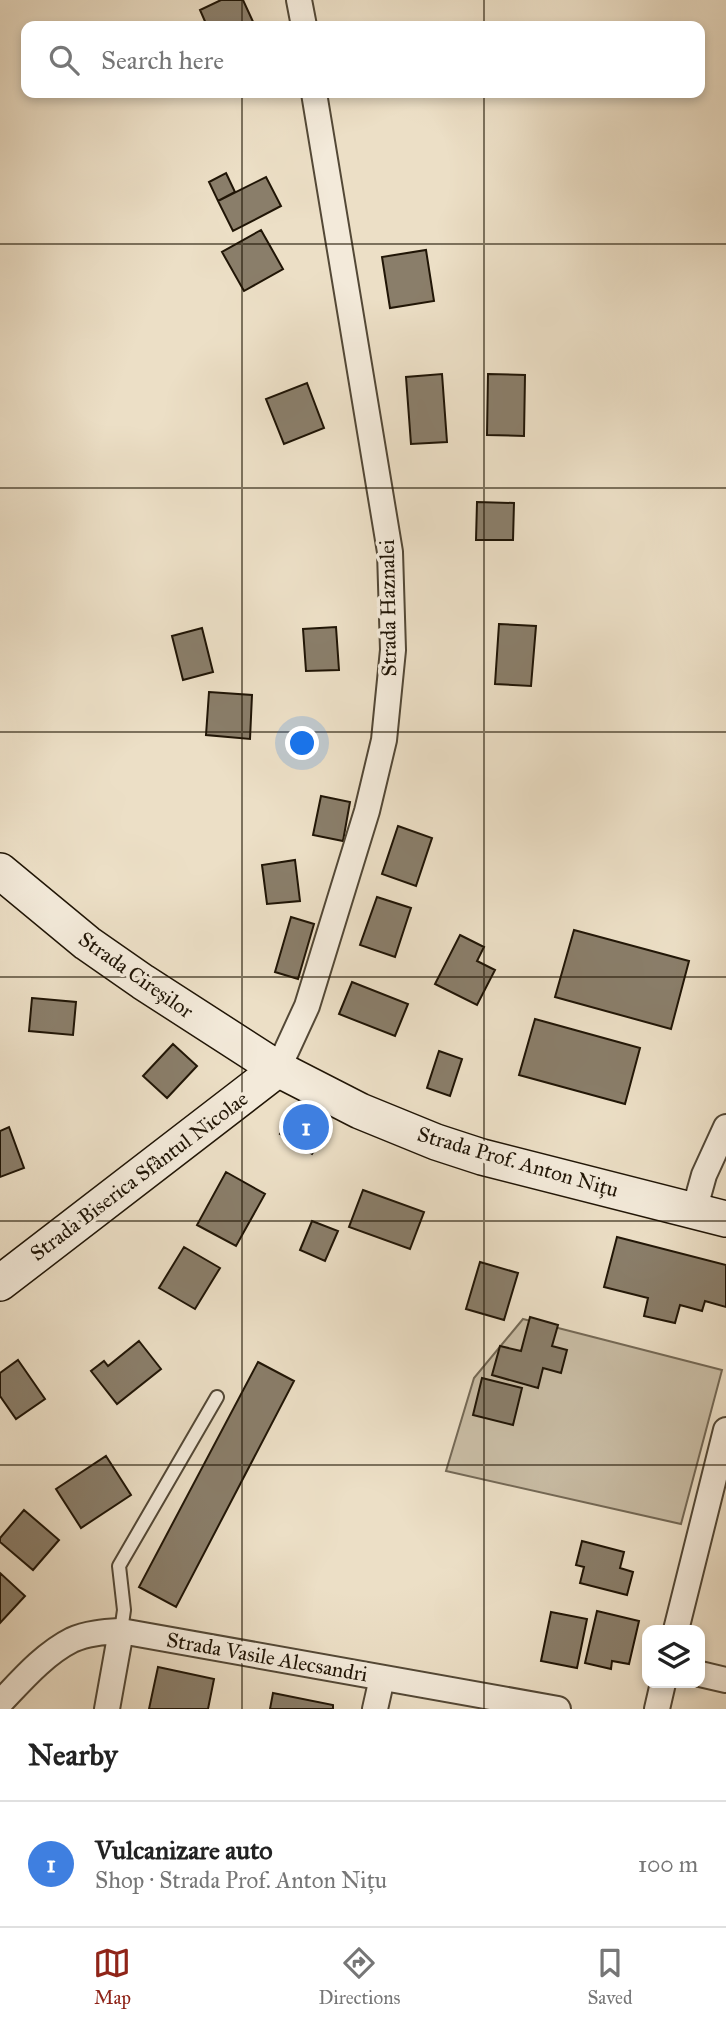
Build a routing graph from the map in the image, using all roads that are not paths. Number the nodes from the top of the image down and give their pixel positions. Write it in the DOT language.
graph roads {
  1 [pos="299,0"];
  2 [pos="302,21"];
  3 [pos="315,98"];
  4 [pos="0,871"];
  5 [pos="278,1069"];
  6 [pos="726,1127"];
  7 [pos="710,1215"];
  8 [pos="0,1283"];
  9 [pos="217,1397"];
  10 [pos="726,1430"];
  11 [pos="677,1625"];
  12 [pos="121,1630"];
  13 [pos="705,1675"];
  14 [pos="382,1678"];
  15 [pos="726,1680"];
  16 [pos="662,1688"];
  17 [pos="0,1703"];
  18 [pos="107,1709"];
  19 [pos="375,1709"];
  20 [pos="558,1709"];
  21 [pos="657,1709"];
  1 -- 2 [label="street"];
  3 -- 5 [label="street, Strada Haznalei"];
  4 -- 5 [label="street, Strada Cireșilor"];
  5 -- 7 [label="street, Strada Prof. Anton Nițu"];
  5 -- 8 [label="street, Strada Biserica Sfântul Nicolae"];
  6 -- 7 [label="street"];
  9 -- 12 [label="lane"];
  10 -- 11 [label="street"];
  12 -- 14 [label="street, Strada Vasile Alecsandri"];
  12 -- 17 [label="street, Strada Vasile Alecsandri"];
  12 -- 18 [label="street"];
  13 -- 15 [label="street"];
  14 -- 19 [label="street"];
  14 -- 20 [label="street, Strada Vasile Alecsandri"];
  16 -- 21 [label="street"];
}
